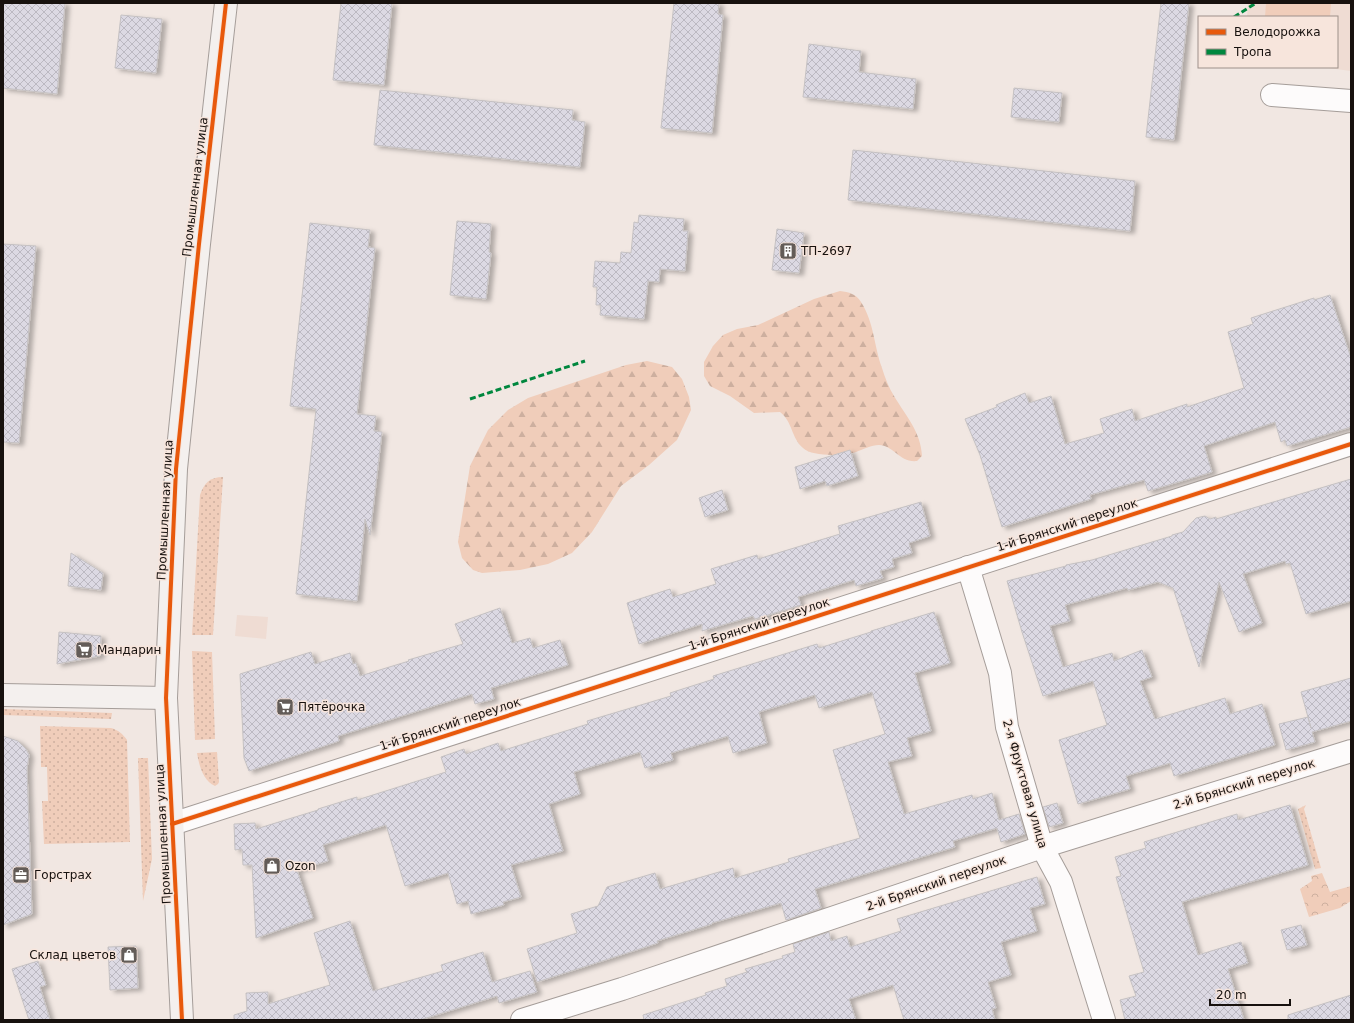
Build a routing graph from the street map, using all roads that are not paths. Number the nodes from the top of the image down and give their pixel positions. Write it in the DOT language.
graph roads {
  1 [pos="226,3"];
  2 [pos="1272,95"];
  3 [pos="1351,101"];
  4 [pos="1351,444"];
  5 [pos="968,567"];
  6 [pos="3,695"];
  7 [pos="166,698"];
  8 [pos="1351,751"];
  9 [pos="172,824"];
  10 [pos="1042,847"];
  11 [pos="182,1020"];
  12 [pos="522,1020"];
  13 [pos="1104,1020"];
  1 -- 7 [label="street, Промышленная улица"];
  2 -- 3 [label="street"];
  4 -- 5 [label="street, 1-й Брянский переулок"];
  5 -- 9 [label="street, 1-й Брянский переулок"];
  5 -- 10 [label="street, 2-я Фруктовая улица"];
  6 -- 7 [label="street"];
  7 -- 9 [label="street, Промышленная улица"];
  8 -- 10 [label="street, 2-й Брянский переулок"];
  9 -- 11 [label="street, Промышленная улица"];
  10 -- 12 [label="street, 2-й Брянский переулок"];
  10 -- 13 [label="street, 2-я Фруктовая улица"];
}
